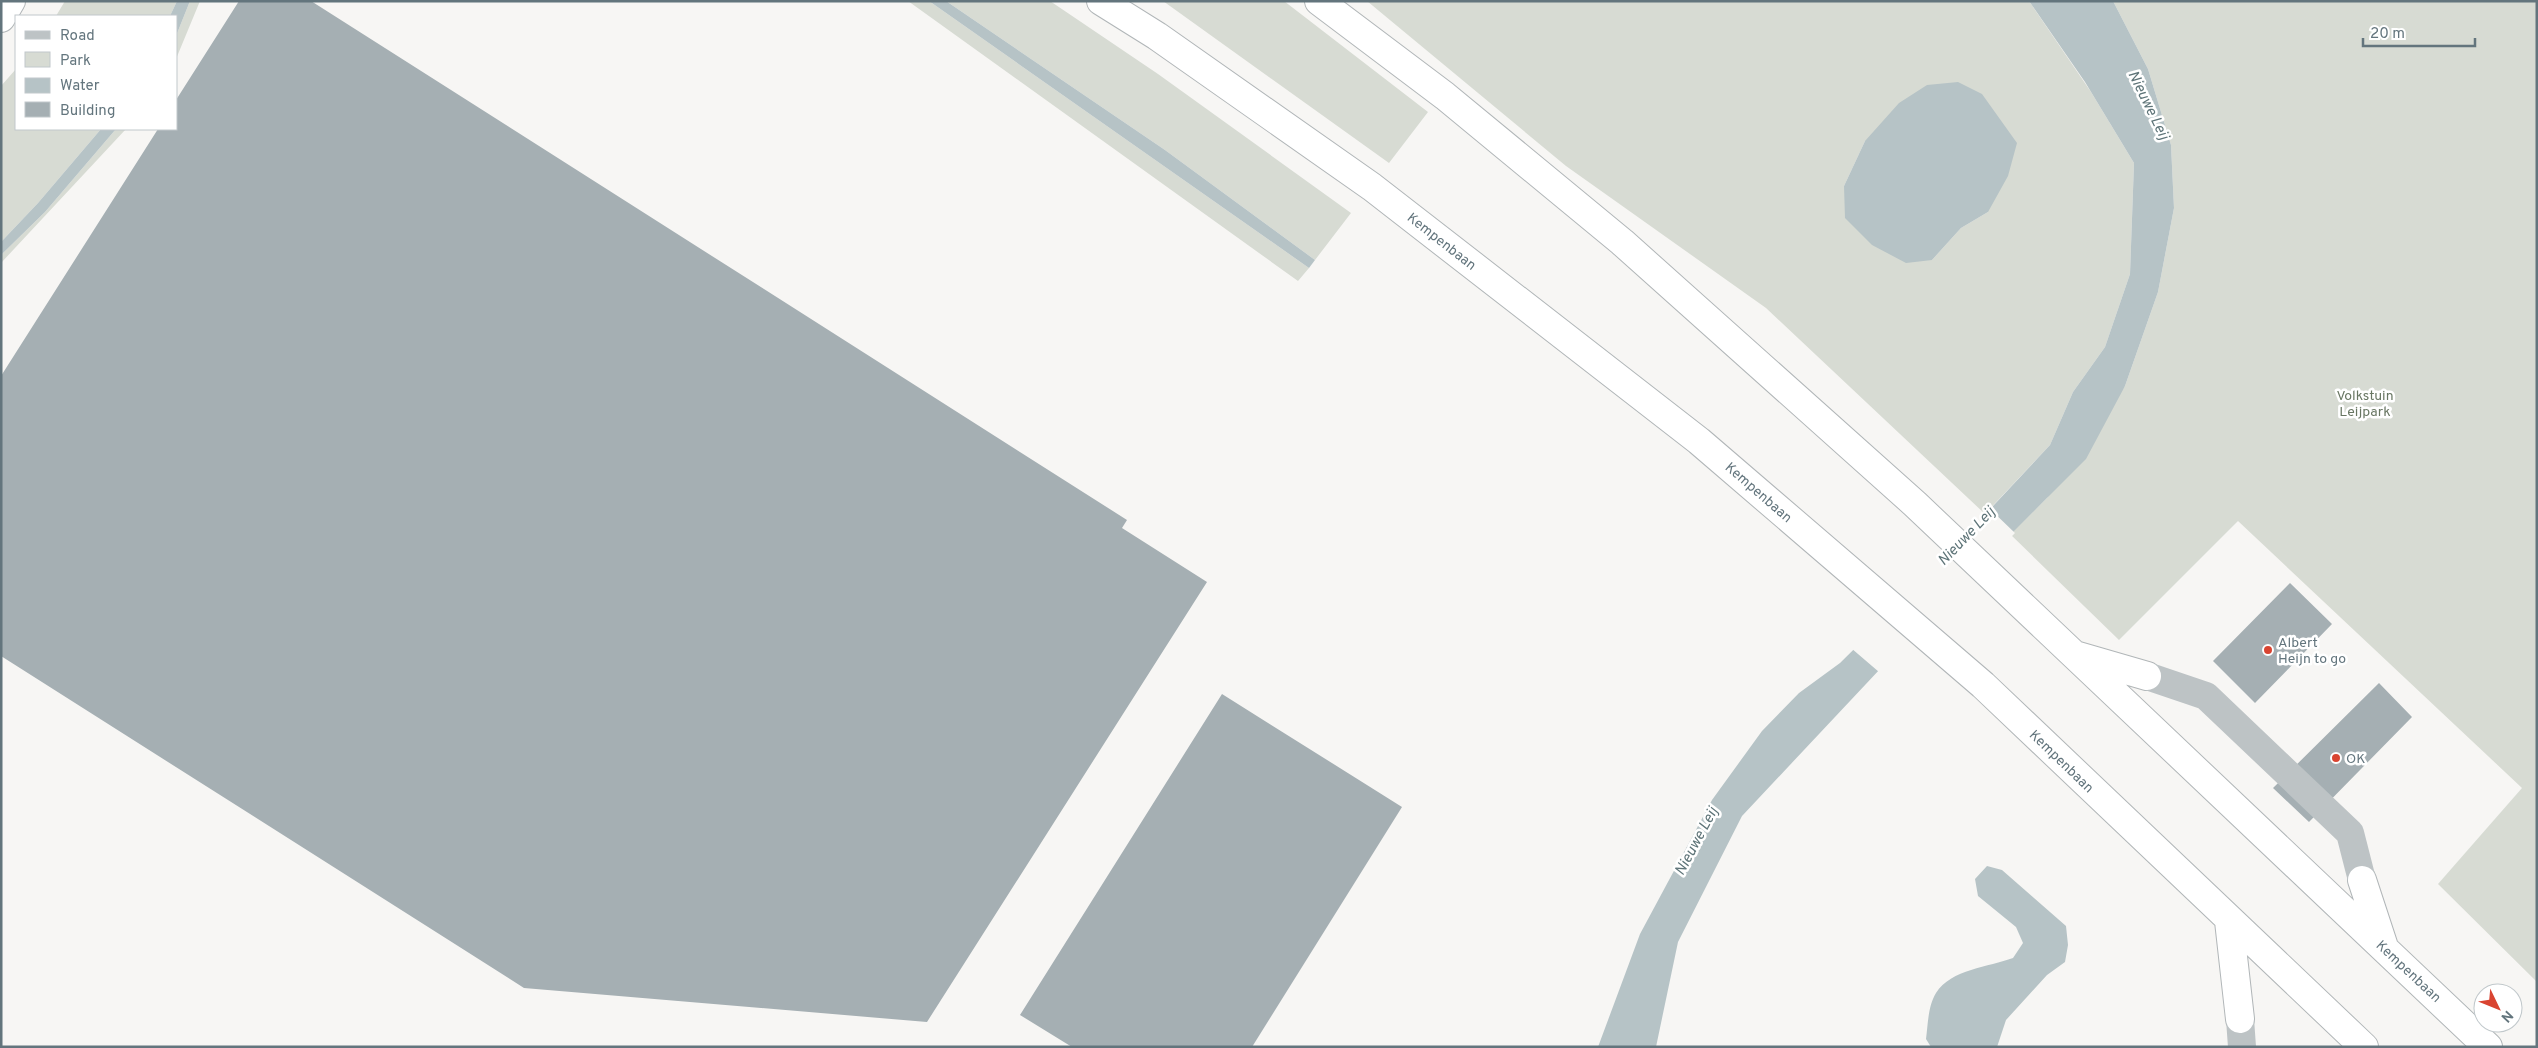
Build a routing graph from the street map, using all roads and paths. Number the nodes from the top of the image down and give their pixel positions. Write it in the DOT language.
graph roads {
  1 [pos="11,1"];
  2 [pos="1102,1"];
  3 [pos="1319,1"];
  4 [pos="1,18"];
  5 [pos="2072,654"];
  6 [pos="2147,676"];
  7 [pos="2362,880"];
  8 [pos="2229,921"];
  9 [pos="2384,948"];
  10 [pos="2240,1019"];
  11 [pos="2242,1047"];
  12 [pos="2364,1047"];
  13 [pos="2488,1047"];
  1 -- 4 [label="highway"];
  2 -- 8 [label="highway, Kempenbaan"];
  3 -- 5 [label="highway, Kempenbaan"];
  5 -- 6 [label="highway"];
  5 -- 9 [label="highway, Kempenbaan"];
  6 -- 7 [label="lane"];
  7 -- 9 [label="highway"];
  8 -- 10 [label="highway"];
  8 -- 12 [label="highway, Kempenbaan"];
  9 -- 13 [label="highway, Kempenbaan"];
  10 -- 11 [label="lane"];
}
